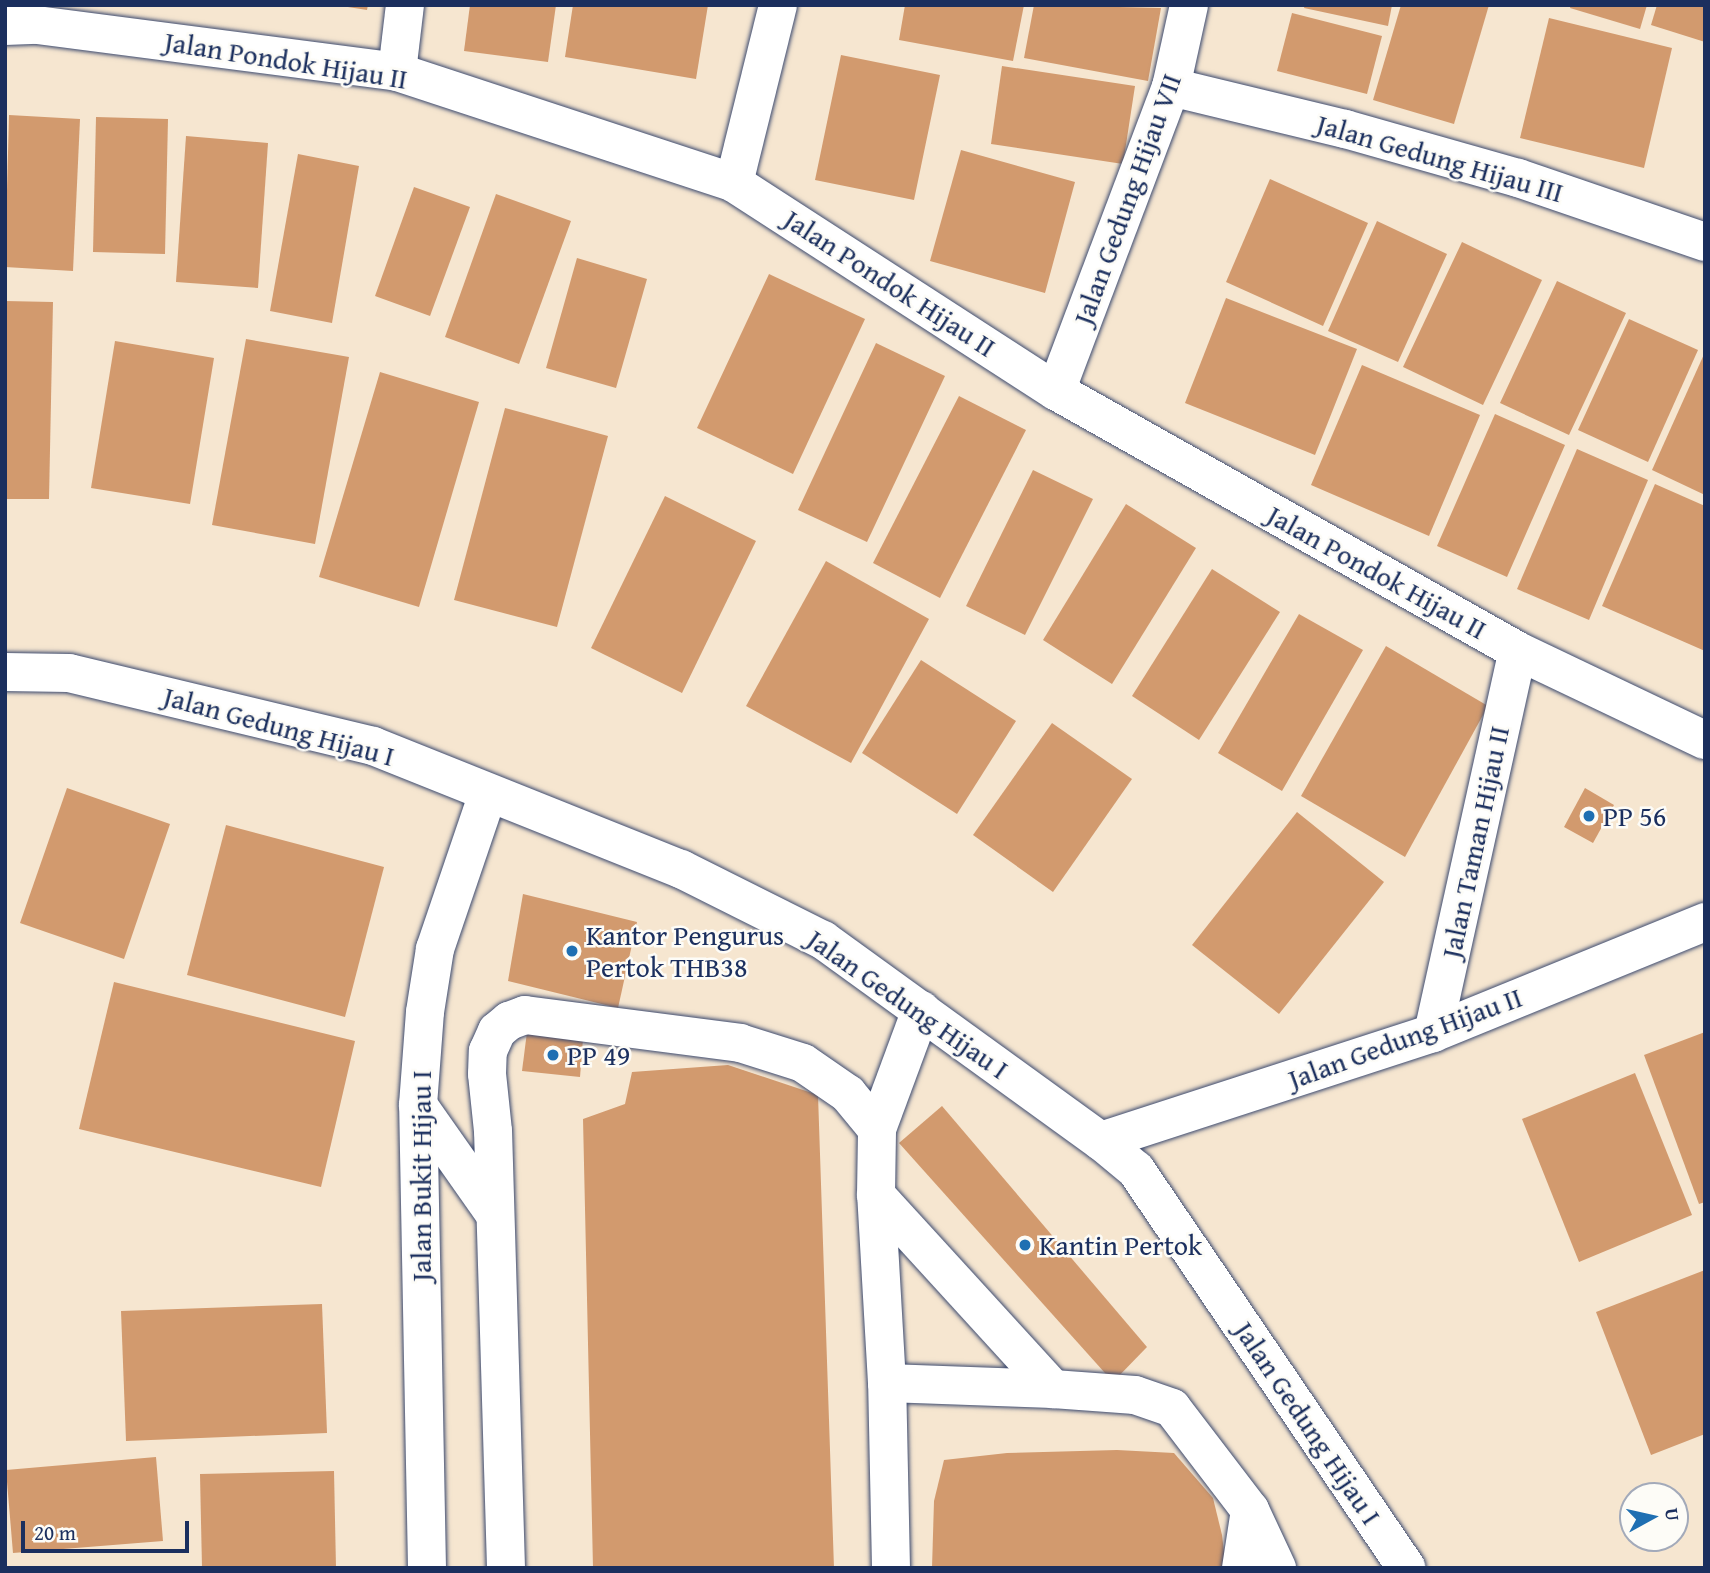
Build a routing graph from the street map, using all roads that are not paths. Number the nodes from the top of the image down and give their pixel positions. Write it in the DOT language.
graph roads {
  1 [pos="405,5"];
  2 [pos="778,5"];
  3 [pos="1189,5"];
  4 [pos="27,19"];
  5 [pos="397,72"];
  6 [pos="1171,87"];
  7 [pos="734,183"];
  8 [pos="1705,242"];
  9 [pos="1056,391"];
  10 [pos="1518,651"];
  11 [pos="5,672"];
  12 [pos="1705,740"];
  13 [pos="488,793"];
  14 [pos="1705,922"];
  15 [pos="921,1010"];
  16 [pos="1433,1033"];
  17 [pos="418,1105"];
  18 [pos="877,1129"];
  19 [pos="1101,1140"];
  20 [pos="876,1195"];
  21 [pos="494,1213"];
  22 [pos="887,1383"];
  23 [pos="1053,1389"];
  24 [pos="1250,1510"];
  25 [pos="427,1568"];
  26 [pos="506,1568"];
  27 [pos="891,1568"];
  28 [pos="1241,1568"];
  29 [pos="1276,1568"];
  30 [pos="1406,1568"];
  1 -- 5 [label="street"];
  2 -- 7 [label="street"];
  3 -- 6 [label="street, Jalan Gedung Hijau VII"];
  4 -- 5 [label="street, Jalan Pondok Hijau II"];
  5 -- 7 [label="street, Jalan Pondok Hijau II"];
  6 -- 8 [label="street, Jalan Gedung Hijau III"];
  6 -- 9 [label="street, Jalan Gedung Hijau VII"];
  7 -- 9 [label="street, Jalan Pondok Hijau II"];
  9 -- 10 [label="street, Jalan Pondok Hijau II"];
  10 -- 12 [label="street, Jalan Pondok Hijau II"];
  10 -- 16 [label="street, Jalan Taman Hijau II"];
  11 -- 13 [label="street, Jalan Gedung Hijau I"];
  13 -- 15 [label="street, Jalan Gedung Hijau I"];
  13 -- 17 [label="street, Jalan Bukit Hijau I"];
  14 -- 16 [label="street, Jalan Gedung Hijau II"];
  15 -- 18 [label="street"];
  15 -- 19 [label="street, Jalan Gedung Hijau I"];
  16 -- 19 [label="street, Jalan Gedung Hijau II"];
  17 -- 21 [label="street"];
  17 -- 25 [label="street, Jalan Bukit Hijau I"];
  18 -- 20 [label="street"];
  18 -- 21 [label="street"];
  19 -- 30 [label="street, Jalan Gedung Hijau I"];
  20 -- 22 [label="street"];
  20 -- 23 [label="street"];
  21 -- 26 [label="street"];
  22 -- 23 [label="street"];
  22 -- 27 [label="street"];
  23 -- 24 [label="street"];
  24 -- 28 [label="street"];
  24 -- 29 [label="street"];
}
